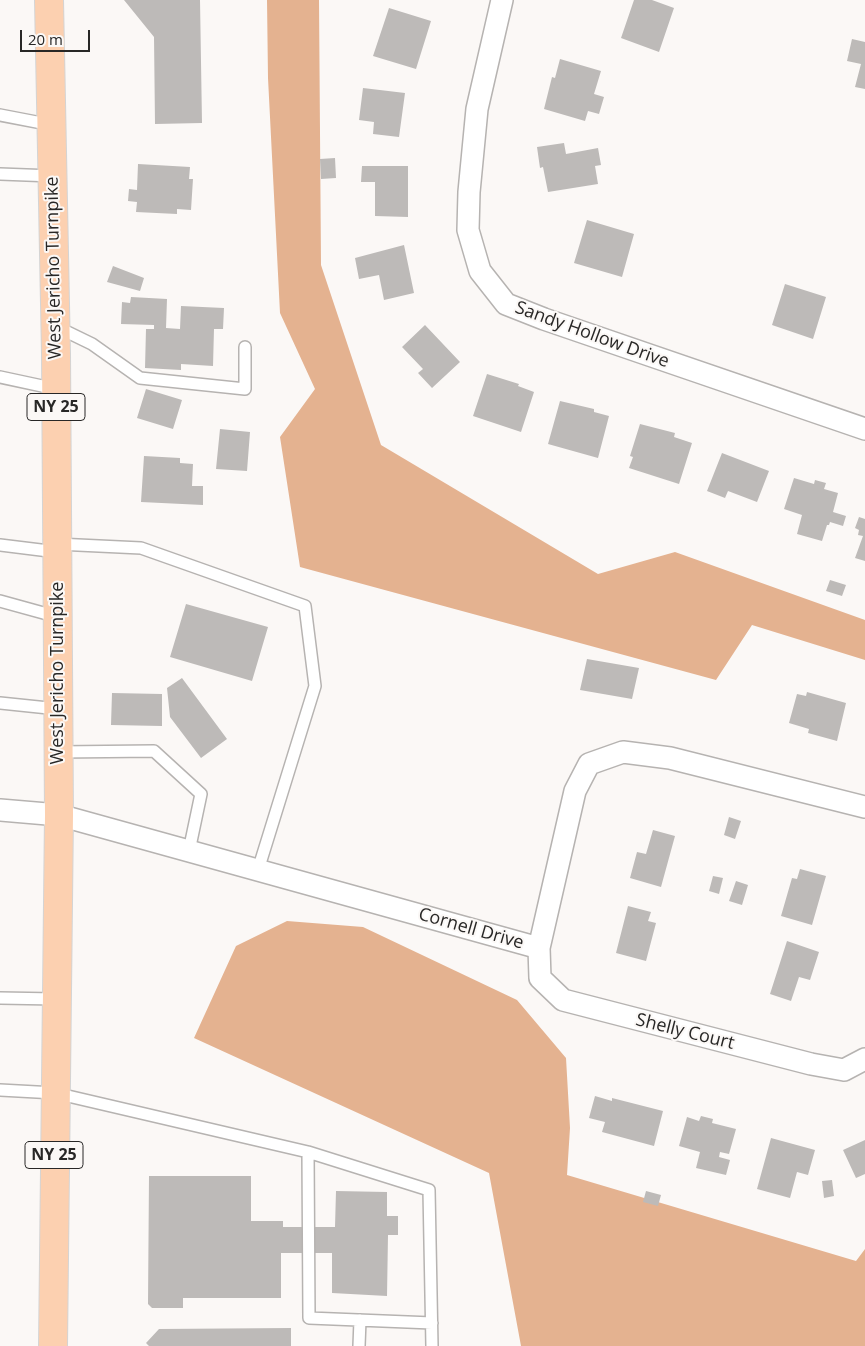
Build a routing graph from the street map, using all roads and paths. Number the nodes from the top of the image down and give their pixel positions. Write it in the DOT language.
graph roads {
  1 [pos="49,0"];
  2 [pos="502,0"];
  3 [pos="0,115"];
  4 [pos="52,125"];
  5 [pos="0,174"];
  6 [pos="53,176"];
  7 [pos="55,326"];
  8 [pos="244,347"];
  9 [pos="0,378"];
  10 [pos="56,389"];
  11 [pos="865,429"];
  12 [pos="0,545"];
  13 [pos="57,548"];
  14 [pos="0,601"];
  15 [pos="58,617"];
  16 [pos="0,702"];
  17 [pos="58,709"];
  18 [pos="59,752"];
  19 [pos="865,807"];
  20 [pos="0,810"];
  21 [pos="59,814"];
  22 [pos="189,851"];
  23 [pos="258,870"];
  24 [pos="539,948"];
  25 [pos="0,998"];
  26 [pos="56,998"];
  27 [pos="865,1059"];
  28 [pos="0,1090"];
  29 [pos="55,1093"];
  30 [pos="308,1152"];
  31 [pos="360,1320"];
  32 [pos="432,1322"];
  33 [pos="53,1346"];
  34 [pos="359,1346"];
  35 [pos="432,1346"];
  1 -- 4 [label="main road, West Jericho Turnpike / NY 25"];
  2 -- 11 [label="street, Sandy Hollow Drive"];
  3 -- 4 [label="lane"];
  4 -- 6 [label="main road, West Jericho Turnpike / NY 25"];
  5 -- 6 [label="lane"];
  6 -- 7 [label="main road, West Jericho Turnpike / NY 25"];
  7 -- 8 [label="lane"];
  7 -- 10 [label="main road, West Jericho Turnpike / NY 25"];
  9 -- 10 [label="lane"];
  10 -- 13 [label="main road, West Jericho Turnpike / NY 25"];
  12 -- 13 [label="lane"];
  13 -- 15 [label="main road, West Jericho Turnpike / NY 25"];
  13 -- 23 [label="lane"];
  14 -- 15 [label="lane"];
  15 -- 17 [label="main road, West Jericho Turnpike / NY 25"];
  16 -- 17 [label="lane"];
  17 -- 18 [label="main road, West Jericho Turnpike / NY 25"];
  18 -- 21 [label="main road, West Jericho Turnpike / NY 25"];
  18 -- 22 [label="lane"];
  19 -- 24 [label="street, Cornell Drive"];
  20 -- 21 [label="street, Cornell Drive"];
  21 -- 22 [label="street, Cornell Drive"];
  21 -- 26 [label="main road, West Jericho Turnpike / NY 25"];
  22 -- 23 [label="street, Cornell Drive"];
  23 -- 24 [label="street, Cornell Drive"];
  24 -- 27 [label="street, Shelly Court"];
  25 -- 26 [label="lane"];
  26 -- 29 [label="main road, West Jericho Turnpike / NY 25"];
  28 -- 29 [label="lane"];
  29 -- 30 [label="lane"];
  29 -- 33 [label="main road, West Jericho Turnpike / NY 25"];
  30 -- 31 [label="lane"];
  30 -- 32 [label="lane"];
  31 -- 32 [label="lane"];
  31 -- 34 [label="lane"];
  32 -- 35 [label="lane"];
}
